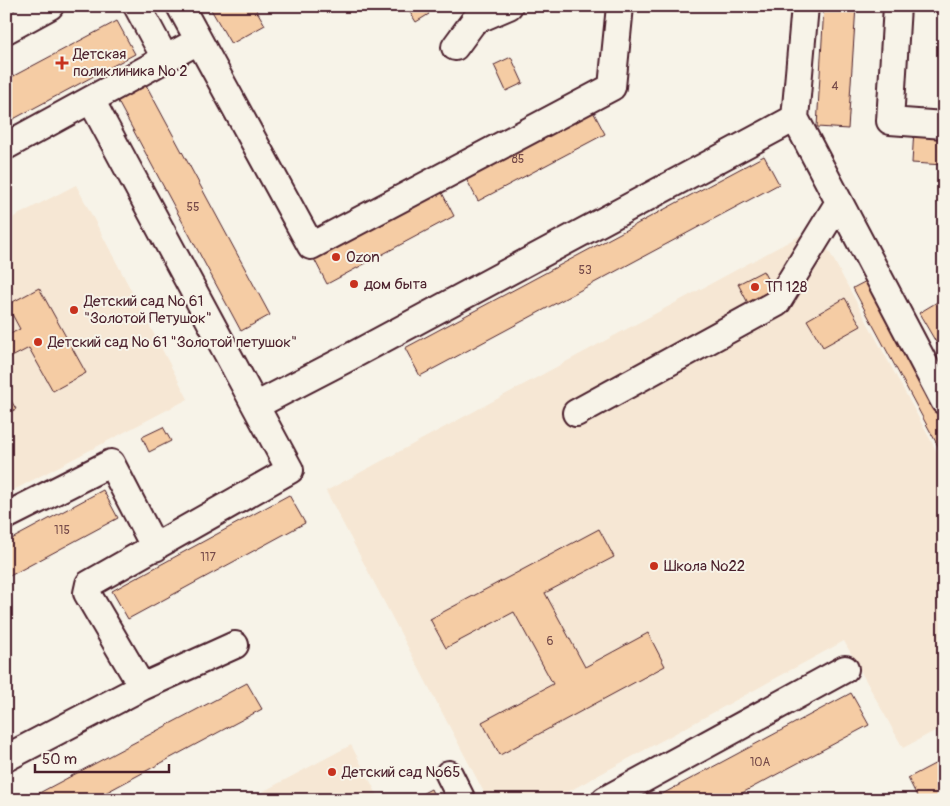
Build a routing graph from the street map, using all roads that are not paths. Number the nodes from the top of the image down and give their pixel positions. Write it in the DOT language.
graph roads {
  1 [pos="50,6"];
  2 [pos="137,6"];
  3 [pos="180,6"];
  4 [pos="509,6"];
  5 [pos="620,6"];
  6 [pos="805,6"];
  7 [pos="897,6"];
  8 [pos="6,30"];
  9 [pos="198,41"];
  10 [pos="455,47"];
  11 [pos="165,58"];
  12 [pos="91,100"];
  13 [pos="795,118"];
  14 [pos="944,125"];
  15 [pos="6,146"];
  16 [pos="839,202"];
  17 [pos="944,401"];
  18 [pos="257,405"];
  19 [pos="576,414"];
  20 [pos="6,516"];
  21 [pos="155,548"];
  22 [pos="235,645"];
  23 [pos="845,669"];
  24 [pos="142,687"];
  25 [pos="6,758"];
  26 [pos="449,774"];
  27 [pos="462,800"];
  28 [pos="605,800"];
  1 -- 8 [label="lane"];
  2 -- 11 [label="lane"];
  3 -- 9 [label="lane"];
  4 -- 10 [label="lane"];
  5 -- 9 [label="lane"];
  6 -- 13 [label="lane"];
  7 -- 14 [label="lane"];
  9 -- 11 [label="lane"];
  11 -- 12 [label="lane"];
  12 -- 15 [label="lane"];
  12 -- 18 [label="lane"];
  13 -- 16 [label="lane"];
  13 -- 18 [label="lane"];
  16 -- 17 [label="lane"];
  16 -- 19 [label="lane"];
  18 -- 21 [label="lane"];
  20 -- 21 [label="lane"];
  21 -- 24 [label="lane"];
  22 -- 24 [label="lane"];
  23 -- 28 [label="lane"];
  24 -- 25 [label="lane"];
  26 -- 27 [label="lane"];
}
